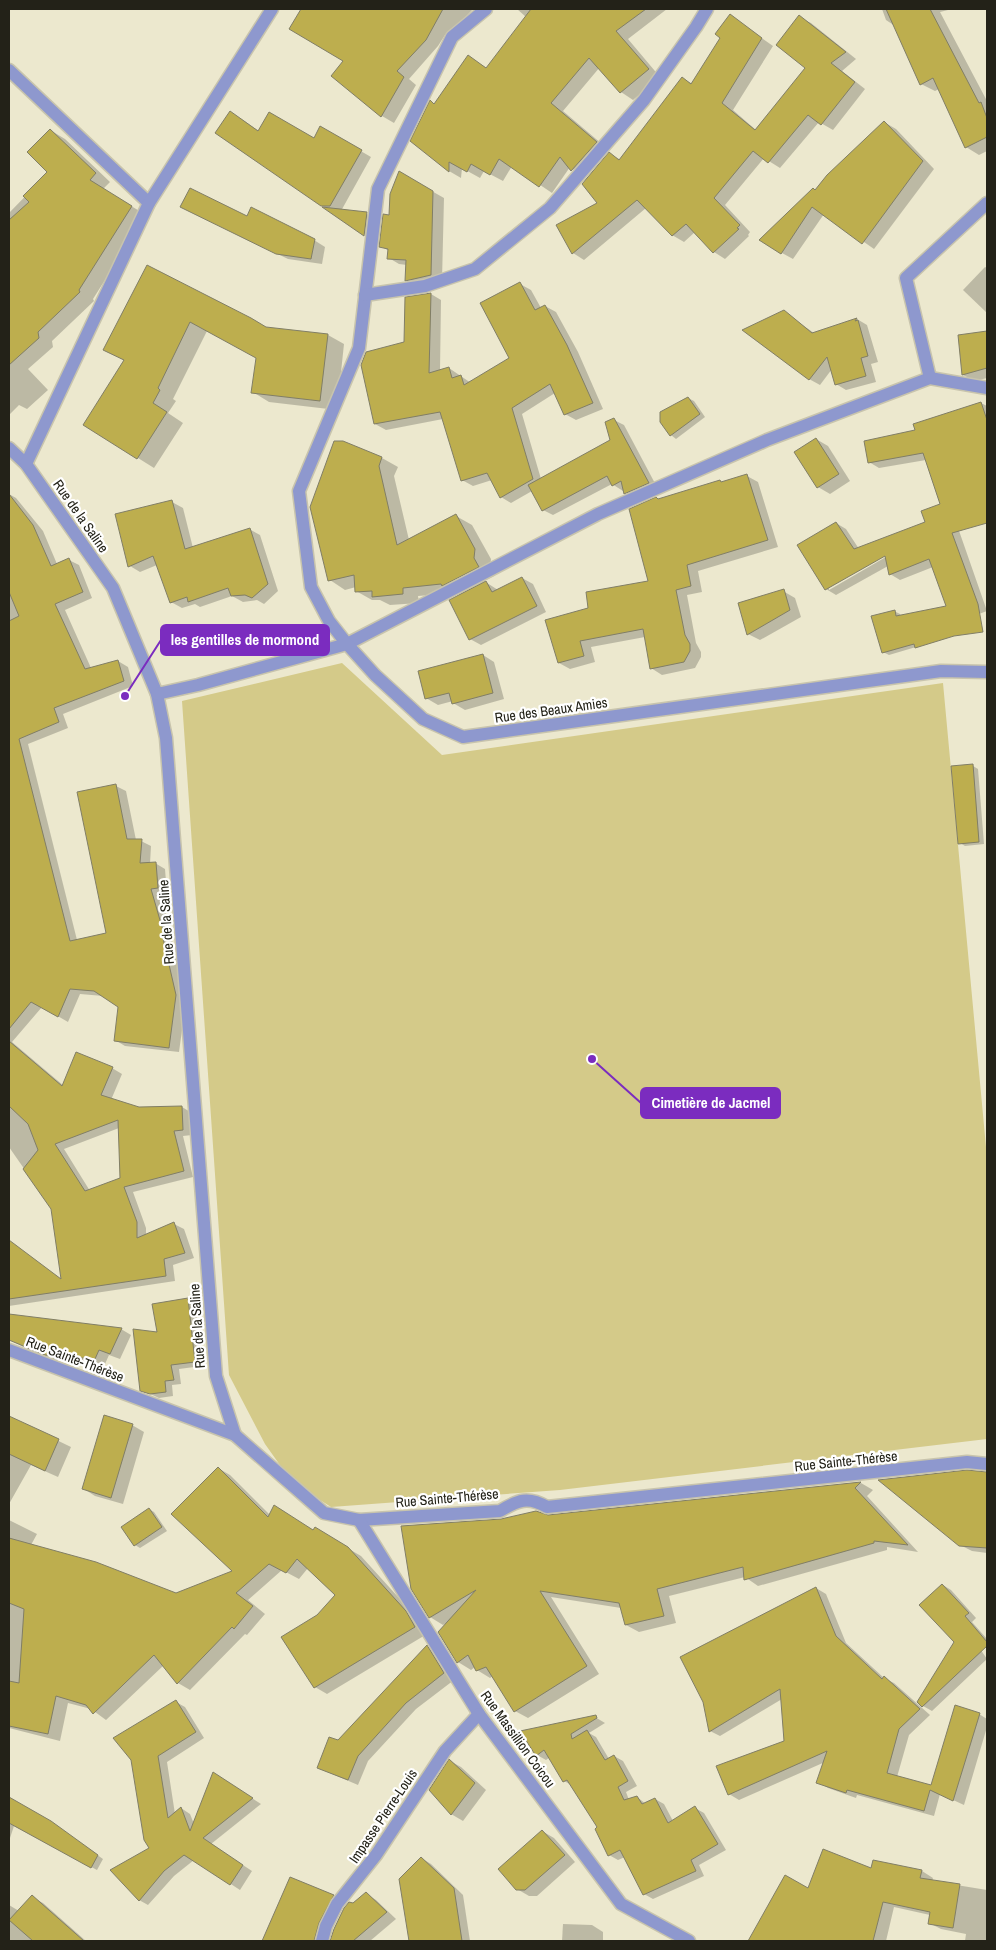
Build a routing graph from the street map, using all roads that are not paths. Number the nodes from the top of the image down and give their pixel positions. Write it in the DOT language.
graph roads {
  1 [pos="272,9"];
  2 [pos="486,9"];
  3 [pos="707,9"];
  4 [pos="9,70"];
  5 [pos="149,203"];
  6 [pos="987,203"];
  7 [pos="365,295"];
  8 [pos="930,378"];
  9 [pos="987,388"];
  10 [pos="9,448"];
  11 [pos="26,464"];
  12 [pos="347,644"];
  13 [pos="987,672"];
  14 [pos="158,694"];
  15 [pos="9,1350"];
  16 [pos="235,1435"];
  17 [pos="987,1464"];
  18 [pos="359,1520"];
  19 [pos="479,1714"];
  20 [pos="322,1941"];
  21 [pos="689,1941"];
  1 -- 5 [label="street"];
  2 -- 7 [label="street, Rue des Beaux Amies"];
  3 -- 7 [label="street"];
  4 -- 5 [label="street"];
  5 -- 11 [label="street"];
  6 -- 8 [label="street"];
  7 -- 12 [label="street, Rue des Beaux Amies"];
  8 -- 9 [label="street"];
  8 -- 12 [label="street"];
  10 -- 11 [label="street, Rue de la Saline"];
  11 -- 14 [label="street, Rue de la Saline"];
  12 -- 13 [label="street, Rue des Beaux Amies"];
  12 -- 14 [label="street"];
  14 -- 16 [label="street, Rue de la Saline"];
  15 -- 16 [label="street, Rue Sainte-Thérèse"];
  16 -- 18 [label="street, Rue Sainte-Thérèse"];
  17 -- 18 [label="street, Rue Sainte-Thérèse"];
  18 -- 19 [label="street, Rue Massillion Coicou"];
  19 -- 20 [label="street, Impasse Pierre-Louis"];
  19 -- 21 [label="street, Rue Massillion Coicou"];
}
